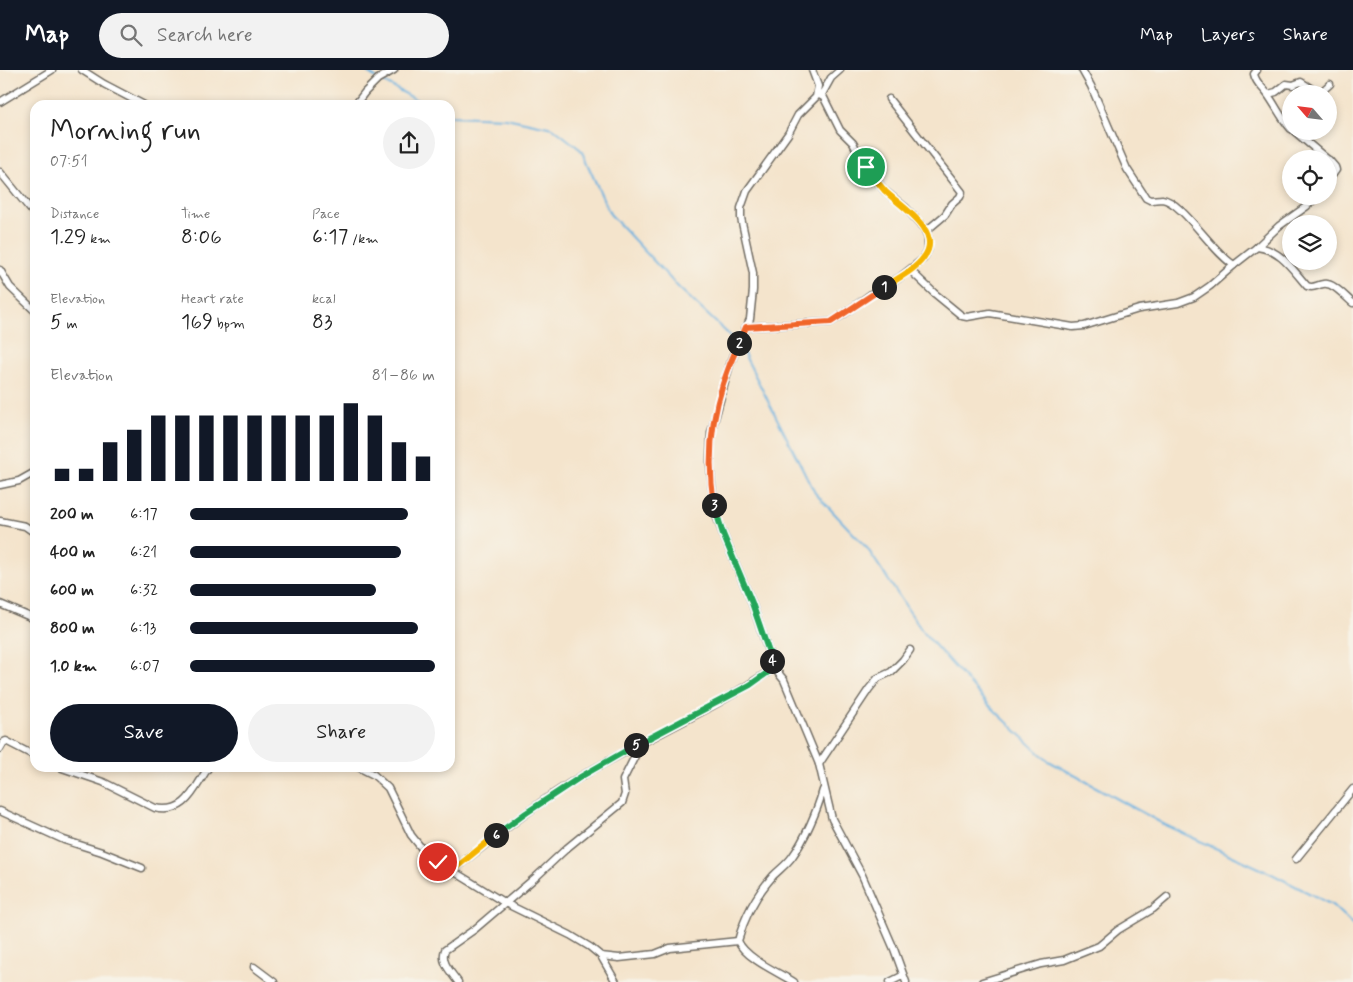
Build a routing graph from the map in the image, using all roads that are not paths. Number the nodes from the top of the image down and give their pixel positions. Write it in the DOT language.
graph roads {
  1 [pos="52,70"];
  2 [pos="82,70"];
  3 [pos="394,70"];
  4 [pos="812,70"];
  5 [pos="840,70"];
  6 [pos="1082,70"];
  7 [pos="1257,70"];
  8 [pos="1293,85"];
  9 [pos="1308,85"];
  10 [pos="1282,87"];
  11 [pos="820,94"];
  12 [pos="1268,94"];
  13 [pos="889,99"];
  14 [pos="134,100"];
  15 [pos="359,100"];
  16 [pos="0,102"];
  17 [pos="1282,120"];
  18 [pos="1306,140"];
  19 [pos="1317,150"];
  20 [pos="0,172"];
  21 [pos="1308,205"];
  22 [pos="30,209"];
  23 [pos="926,231"];
  24 [pos="1257,248"];
  25 [pos="1234,264"];
  26 [pos="0,270"];
  27 [pos="910,270"];
  28 [pos="1353,303"];
  29 [pos="30,305"];
  30 [pos="746,327"];
  31 [pos="30,475"];
  32 [pos="9,484"];
  33 [pos="0,485"];
  34 [pos="0,490"];
  35 [pos="0,521"];
  36 [pos="30,530"];
  37 [pos="0,604"];
  38 [pos="30,617"];
  39 [pos="910,650"];
  40 [pos="774,668"];
  41 [pos="639,743"];
  42 [pos="0,749"];
  43 [pos="30,753"];
  44 [pos="819,764"];
  45 [pos="74,772"];
  46 [pos="205,772"];
  47 [pos="367,772"];
  48 [pos="824,789"];
  49 [pos="1353,789"];
  50 [pos="0,811"];
  51 [pos="1296,859"];
  52 [pos="142,868"];
  53 [pos="453,870"];
  54 [pos="1167,897"];
  55 [pos="505,903"];
  56 [pos="738,941"];
  57 [pos="601,956"];
  58 [pos="254,967"];
  59 [pos="904,979"];
  60 [pos="274,982"];
  61 [pos="458,982"];
  62 [pos="616,982"];
  63 [pos="794,982"];
  64 [pos="890,982"];
  65 [pos="982,982"];
  1 -- 16 [label="street"];
  2 -- 14 [label="street"];
  3 -- 15 [label="street"];
  4 -- 11 [label="street"];
  5 -- 11 [label="street"];
  6 -- 25 [label="street"];
  7 -- 12 [label="street"];
  8 -- 9 [label="street"];
  10 -- 12 [label="street"];
  11 -- 23 [label="street"];
  11 -- 30 [label="street"];
  12 -- 17 [label="street"];
  13 -- 23 [label="street"];
  18 -- 19 [label="street"];
  20 -- 22 [label="street"];
  21 -- 24 [label="street"];
  23 -- 27 [label="street"];
  24 -- 25 [label="street"];
  24 -- 28 [label="street"];
  25 -- 27 [label="street"];
  26 -- 29 [label="street"];
  27 -- 30 [label="street"];
  30 -- 40 [label="street"];
  31 -- 32 [label="street"];
  32 -- 33 [label="street"];
  32 -- 34 [label="street"];
  35 -- 36 [label="street"];
  37 -- 38 [label="street"];
  39 -- 44 [label="street"];
  40 -- 41 [label="street"];
  40 -- 44 [label="street"];
  41 -- 53 [label="street"];
  41 -- 55 [label="street"];
  42 -- 43 [label="street"];
  44 -- 48 [label="street"];
  45 -- 46 [label="street"];
  47 -- 53 [label="street"];
  48 -- 56 [label="street"];
  48 -- 59 [label="street"];
  49 -- 51 [label="street"];
  50 -- 52 [label="street"];
  53 -- 55 [label="street"];
  54 -- 65 [label="street"];
  55 -- 57 [label="street"];
  55 -- 61 [label="street"];
  56 -- 57 [label="street"];
  56 -- 63 [label="street"];
  57 -- 62 [label="street"];
  58 -- 60 [label="street"];
  59 -- 64 [label="street"];
}
